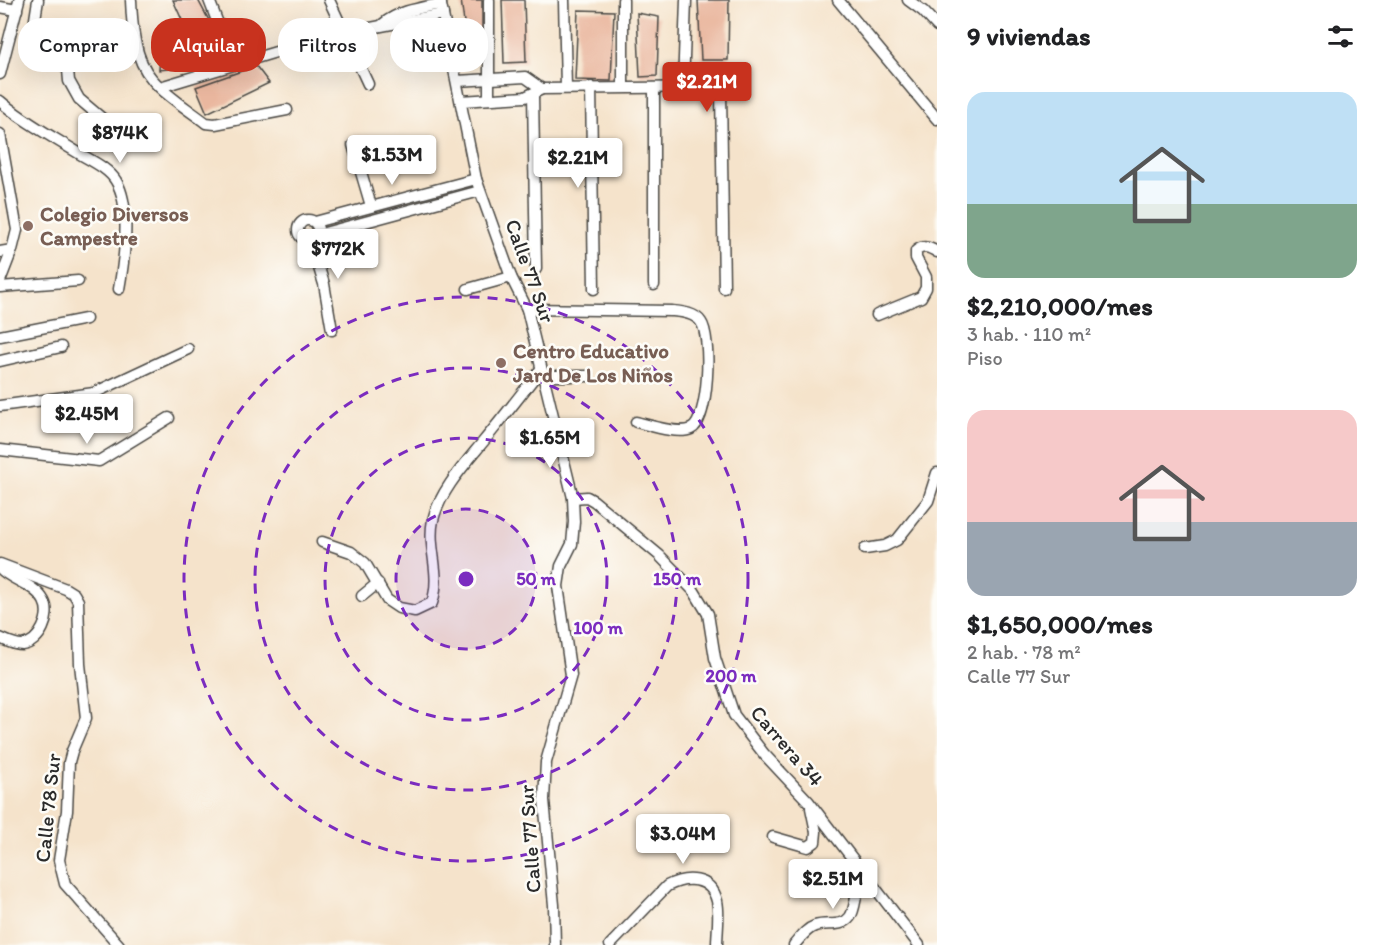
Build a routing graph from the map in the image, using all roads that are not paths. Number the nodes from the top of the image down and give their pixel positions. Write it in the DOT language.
graph roads {
  1 [pos="38,0"];
  2 [pos="131,0"];
  3 [pos="209,0"];
  4 [pos="329,0"];
  5 [pos="489,0"];
  6 [pos="564,0"];
  7 [pos="623,0"];
  8 [pos="686,0"];
  9 [pos="838,0"];
  10 [pos="908,0"];
  11 [pos="18,5"];
  12 [pos="441,6"];
  13 [pos="0,7"];
  14 [pos="216,18"];
  15 [pos="338,18"];
  16 [pos="378,27"];
  17 [pos="937,27"];
  18 [pos="276,52"];
  19 [pos="363,72"];
  20 [pos="0,74"];
  21 [pos="489,79"];
  22 [pos="457,81"];
  23 [pos="368,84"];
  24 [pos="160,87"];
  25 [pos="591,87"];
  26 [pos="623,87"];
  27 [pos="683,87"];
  28 [pos="566,88"];
  29 [pos="654,88"];
  30 [pos="537,91"];
  31 [pos="489,99"];
  32 [pos="0,101"];
  33 [pos="461,101"];
  34 [pos="287,110"];
  35 [pos="936,121"];
  36 [pos="0,134"];
  37 [pos="124,137"];
  38 [pos="353,145"];
  39 [pos="476,179"];
  40 [pos="480,191"];
  41 [pos="370,206"];
  42 [pos="315,222"];
  43 [pos="314,237"];
  44 [pos="12,250"];
  45 [pos="0,252"];
  46 [pos="937,252"];
  47 [pos="536,269"];
  48 [pos="510,277"];
  49 [pos="78,281"];
  50 [pos="0,282"];
  51 [pos="654,285"];
  52 [pos="0,287"];
  53 [pos="724,288"];
  54 [pos="119,289"];
  55 [pos="468,289"];
  56 [pos="594,289"];
  57 [pos="527,309"];
  58 [pos="877,315"];
  59 [pos="86,319"];
  60 [pos="332,330"];
  61 [pos="0,336"];
  62 [pos="61,347"];
  63 [pos="188,349"];
  64 [pos="0,361"];
  65 [pos="542,373"];
  66 [pos="588,376"];
  67 [pos="0,405"];
  68 [pos="169,418"];
  69 [pos="636,422"];
  70 [pos="0,450"];
  71 [pos="937,473"];
  72 [pos="573,498"];
  73 [pos="322,542"];
  74 [pos="865,549"];
  75 [pos="0,566"];
  76 [pos="378,583"];
  77 [pos="362,596"];
  78 [pos="0,638"];
  79 [pos="809,802"];
  80 [pos="773,837"];
  81 [pos="871,883"];
  82 [pos="119,945"];
  83 [pos="555,945"];
  84 [pos="610,945"];
  85 [pos="717,945"];
  86 [pos="794,945"];
  87 [pos="920,945"];
  1 -- 37 [label="street"];
  2 -- 24 [label="street"];
  3 -- 14 [label="street"];
  4 -- 15 [label="street"];
  5 -- 21 [label="street"];
  6 -- 28 [label="street"];
  7 -- 26 [label="street"];
  8 -- 27 [label="street"];
  9 -- 35 [label="street"];
  10 -- 17 [label="street"];
  11 -- 13 [label="street"];
  11 -- 20 [label="street"];
  12 -- 16 [label="street"];
  12 -- 22 [label="street, Calle 77 Sur"];
  18 -- 24 [label="street"];
  19 -- 23 [label="street"];
  21 -- 22 [label="street"];
  21 -- 30 [label="street"];
  21 -- 31 [label="street"];
  22 -- 33 [label="street, Calle 77 Sur"];
  24 -- 34 [label="street"];
  25 -- 26 [label="street"];
  25 -- 28 [label="street"];
  25 -- 56 [label="street"];
  26 -- 29 [label="street"];
  27 -- 29 [label="street"];
  27 -- 53 [label="street"];
  28 -- 30 [label="street"];
  29 -- 51 [label="street"];
  30 -- 31 [label="street"];
  30 -- 47 [label="street"];
  31 -- 33 [label="street"];
  32 -- 54 [label="street"];
  33 -- 39 [label="street, Calle 77 Sur"];
  36 -- 44 [label="street"];
  38 -- 41 [label="street"];
  39 -- 40 [label="street, Calle 77 Sur"];
  39 -- 41 [label="street"];
  40 -- 43 [label="street"];
  40 -- 48 [label="street, Calle 77 Sur"];
  41 -- 42 [label="street"];
  42 -- 43 [label="street"];
  42 -- 43 [label="street"];
  43 -- 60 [label="street"];
  44 -- 45 [label="street"];
  44 -- 50 [label="street"];
  46 -- 58 [label="street"];
  48 -- 55 [label="street"];
  48 -- 57 [label="street, Calle 77 Sur"];
  49 -- 52 [label="street"];
  57 -- 65 [label="street, Calle 77 Sur"];
  57 -- 69 [label="street"];
  59 -- 61 [label="street"];
  62 -- 64 [label="street"];
  63 -- 67 [label="street"];
  65 -- 66 [label="street"];
  65 -- 72 [label="street, Calle 77 Sur"];
  65 -- 76 [label="street"];
  68 -- 70 [label="street"];
  71 -- 74 [label="street"];
  72 -- 79 [label="street, Carrera 34"];
  72 -- 83 [label="street, Calle 77 Sur"];
  73 -- 76 [label="street"];
  75 -- 78 [label="street"];
  75 -- 82 [label="street, Calle 78 Sur"];
  76 -- 77 [label="street"];
  79 -- 80 [label="street"];
  79 -- 81 [label="street, Carrera 34"];
  81 -- 86 [label="street"];
  81 -- 87 [label="street, Carrera 34"];
  84 -- 85 [label="street"];
}
